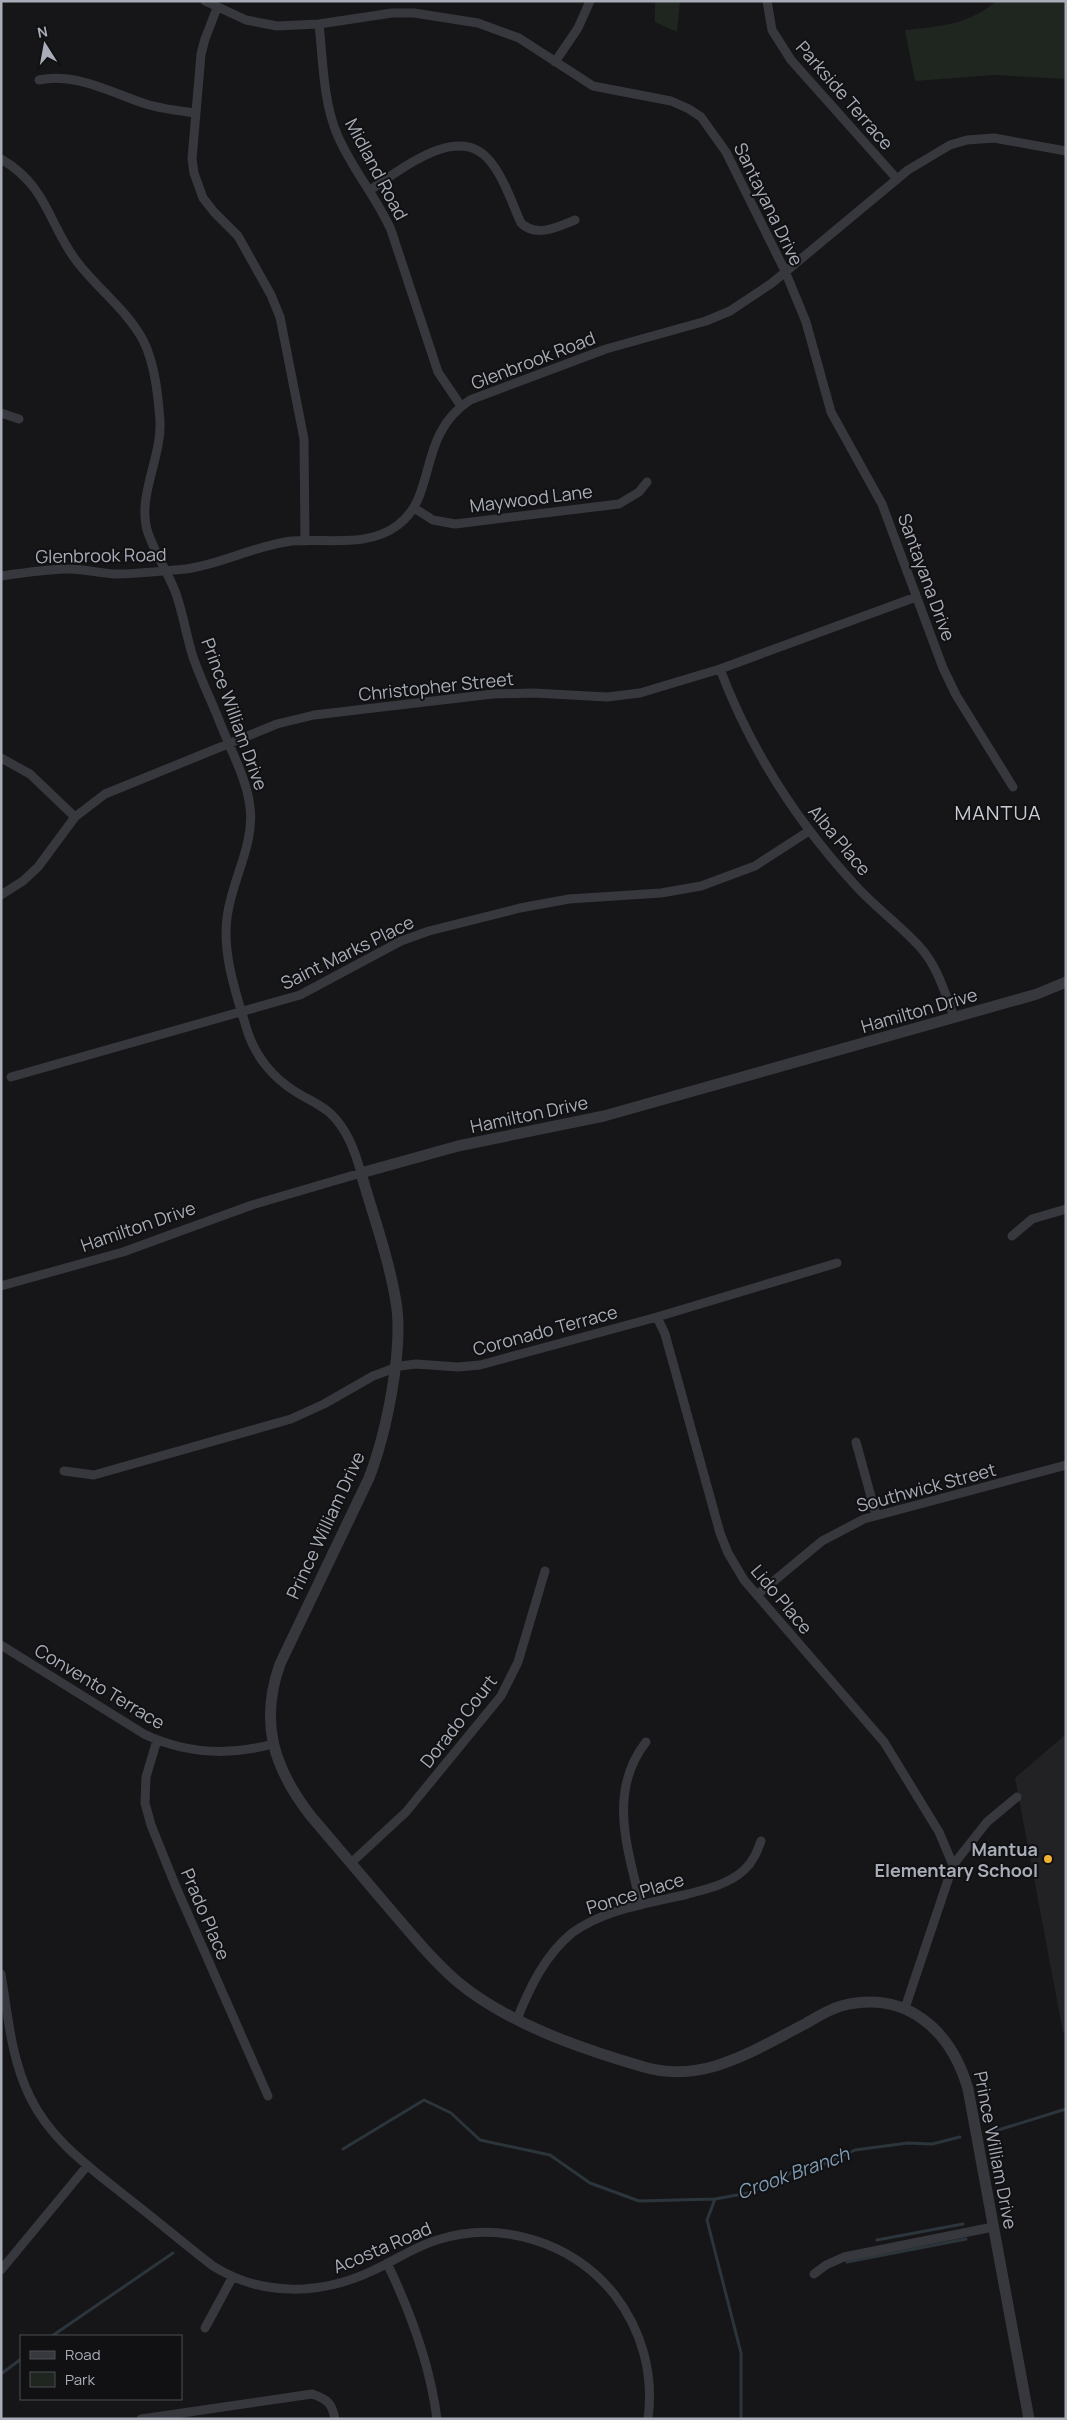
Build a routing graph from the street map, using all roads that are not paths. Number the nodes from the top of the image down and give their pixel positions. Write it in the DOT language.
graph roads {
  1 [pos="205,1"];
  2 [pos="590,1"];
  3 [pos="767,1"];
  4 [pos="217,8"];
  5 [pos="319,24"];
  6 [pos="555,62"];
  7 [pos="39,80"];
  8 [pos="196,113"];
  9 [pos="1066,151"];
  10 [pos="1,159"];
  11 [pos="896,179"];
  12 [pos="370,190"];
  13 [pos="575,220"];
  14 [pos="785,271"];
  15 [pos="461,406"];
  16 [pos="1,413"];
  17 [pos="19,419"];
  18 [pos="646,482"];
  19 [pos="414,508"];
  20 [pos="305,541"];
  21 [pos="166,570"];
  22 [pos="1,576"];
  23 [pos="916,597"];
  24 [pos="720,669"];
  25 [pos="228,744"];
  26 [pos="1,758"];
  27 [pos="1013,787"];
  28 [pos="75,817"];
  29 [pos="809,831"];
  30 [pos="1,895"];
  31 [pos="1066,982"];
  32 [pos="243,1012"];
  33 [pos="954,1017"];
  34 [pos="11,1077"];
  35 [pos="361,1173"];
  36 [pos="1066,1209"];
  37 [pos="1012,1236"];
  38 [pos="837,1263"];
  39 [pos="1,1286"];
  40 [pos="657,1317"];
  41 [pos="394,1368"];
  42 [pos="856,1442"];
  43 [pos="1066,1465"];
  44 [pos="64,1471"];
  45 [pos="876,1515"];
  46 [pos="546,1571"];
  47 [pos="757,1595"];
  48 [pos="2,1649"];
  49 [pos="157,1740"];
  50 [pos="646,1742"];
  51 [pos="273,1744"];
  52 [pos="1017,1796"];
  53 [pos="761,1841"];
  54 [pos="351,1863"];
  55 [pos="953,1865"];
  56 [pos="642,1905"];
  57 [pos="1,1974"];
  58 [pos="905,2008"];
  59 [pos="517,2019"];
  60 [pos="268,2096"];
  61 [pos="87,2166"];
  62 [pos="993,2227"];
  63 [pos="387,2263"];
  64 [pos="1,2270"];
  65 [pos="814,2274"];
  66 [pos="232,2278"];
  67 [pos="205,2328"];
  68 [pos="142,2419"];
  69 [pos="335,2419"];
  70 [pos="437,2419"];
  71 [pos="648,2419"];
  72 [pos="1029,2419"];
  1 -- 4 [label="street, Santayana Drive"];
  2 -- 6 [label="street"];
  3 -- 11 [label="street, Parkside Terrace"];
  4 -- 5 [label="street, Santayana Drive"];
  4 -- 8 [label="street"];
  5 -- 6 [label="street, Santayana Drive"];
  5 -- 12 [label="street, Midland Road"];
  6 -- 14 [label="street, Santayana Drive"];
  7 -- 8 [label="street"];
  8 -- 20 [label="street"];
  9 -- 11 [label="street, Glenbrook Road"];
  10 -- 21 [label="street, Prince William Drive"];
  11 -- 14 [label="street, Glenbrook Road"];
  12 -- 13 [label="street"];
  12 -- 15 [label="street, Midland Road"];
  14 -- 15 [label="street, Glenbrook Road"];
  14 -- 23 [label="street, Santayana Drive"];
  15 -- 19 [label="street, Glenbrook Road"];
  16 -- 17 [label="street"];
  18 -- 19 [label="street, Maywood Lane"];
  19 -- 20 [label="street, Glenbrook Road"];
  20 -- 21 [label="street, Glenbrook Road"];
  21 -- 22 [label="street, Glenbrook Road"];
  21 -- 25 [label="street, Prince William Drive"];
  23 -- 24 [label="street, Christopher Street"];
  23 -- 27 [label="street, Santayana Drive"];
  24 -- 25 [label="street, Christopher Street"];
  24 -- 29 [label="street, Alba Place"];
  25 -- 28 [label="street, Christopher Street"];
  25 -- 32 [label="street, Prince William Drive"];
  26 -- 28 [label="street"];
  28 -- 30 [label="street, Christopher Street"];
  29 -- 32 [label="street, Saint Marks Place"];
  29 -- 33 [label="street, Alba Place"];
  31 -- 33 [label="street, Hamilton Drive"];
  32 -- 34 [label="street, Saint Marks Place"];
  32 -- 35 [label="street, Prince William Drive"];
  33 -- 35 [label="street, Hamilton Drive"];
  35 -- 39 [label="street, Hamilton Drive"];
  35 -- 41 [label="street, Prince William Drive"];
  36 -- 37 [label="street"];
  38 -- 40 [label="street, Coronado Terrace"];
  40 -- 41 [label="street, Coronado Terrace"];
  40 -- 47 [label="street, Lido Place"];
  41 -- 44 [label="street, Coronado Terrace"];
  41 -- 51 [label="street, Prince William Drive"];
  42 -- 45 [label="street"];
  43 -- 45 [label="street, Southwick Street"];
  45 -- 47 [label="street, Southwick Street"];
  46 -- 54 [label="street, Dorado Court"];
  47 -- 55 [label="street, Lido Place"];
  48 -- 49 [label="street, Convento Terrace"];
  49 -- 51 [label="street, Convento Terrace"];
  49 -- 60 [label="street, Prado Place"];
  50 -- 56 [label="street"];
  51 -- 54 [label="street, Prince William Drive"];
  52 -- 55 [label="street"];
  53 -- 56 [label="street, Ponce Place"];
  54 -- 59 [label="street, Prince William Drive"];
  55 -- 58 [label="street"];
  56 -- 59 [label="street, Ponce Place"];
  57 -- 61 [label="street, Acosta Road"];
  58 -- 59 [label="street, Prince William Drive"];
  58 -- 62 [label="street, Prince William Drive"];
  61 -- 64 [label="street"];
  61 -- 66 [label="street, Acosta Road"];
  62 -- 65 [label="street"];
  62 -- 72 [label="street, Prince William Drive"];
  63 -- 66 [label="street, Acosta Road"];
  63 -- 70 [label="street"];
  63 -- 71 [label="street, Acosta Road"];
  66 -- 67 [label="street"];
  68 -- 69 [label="street"];
}
